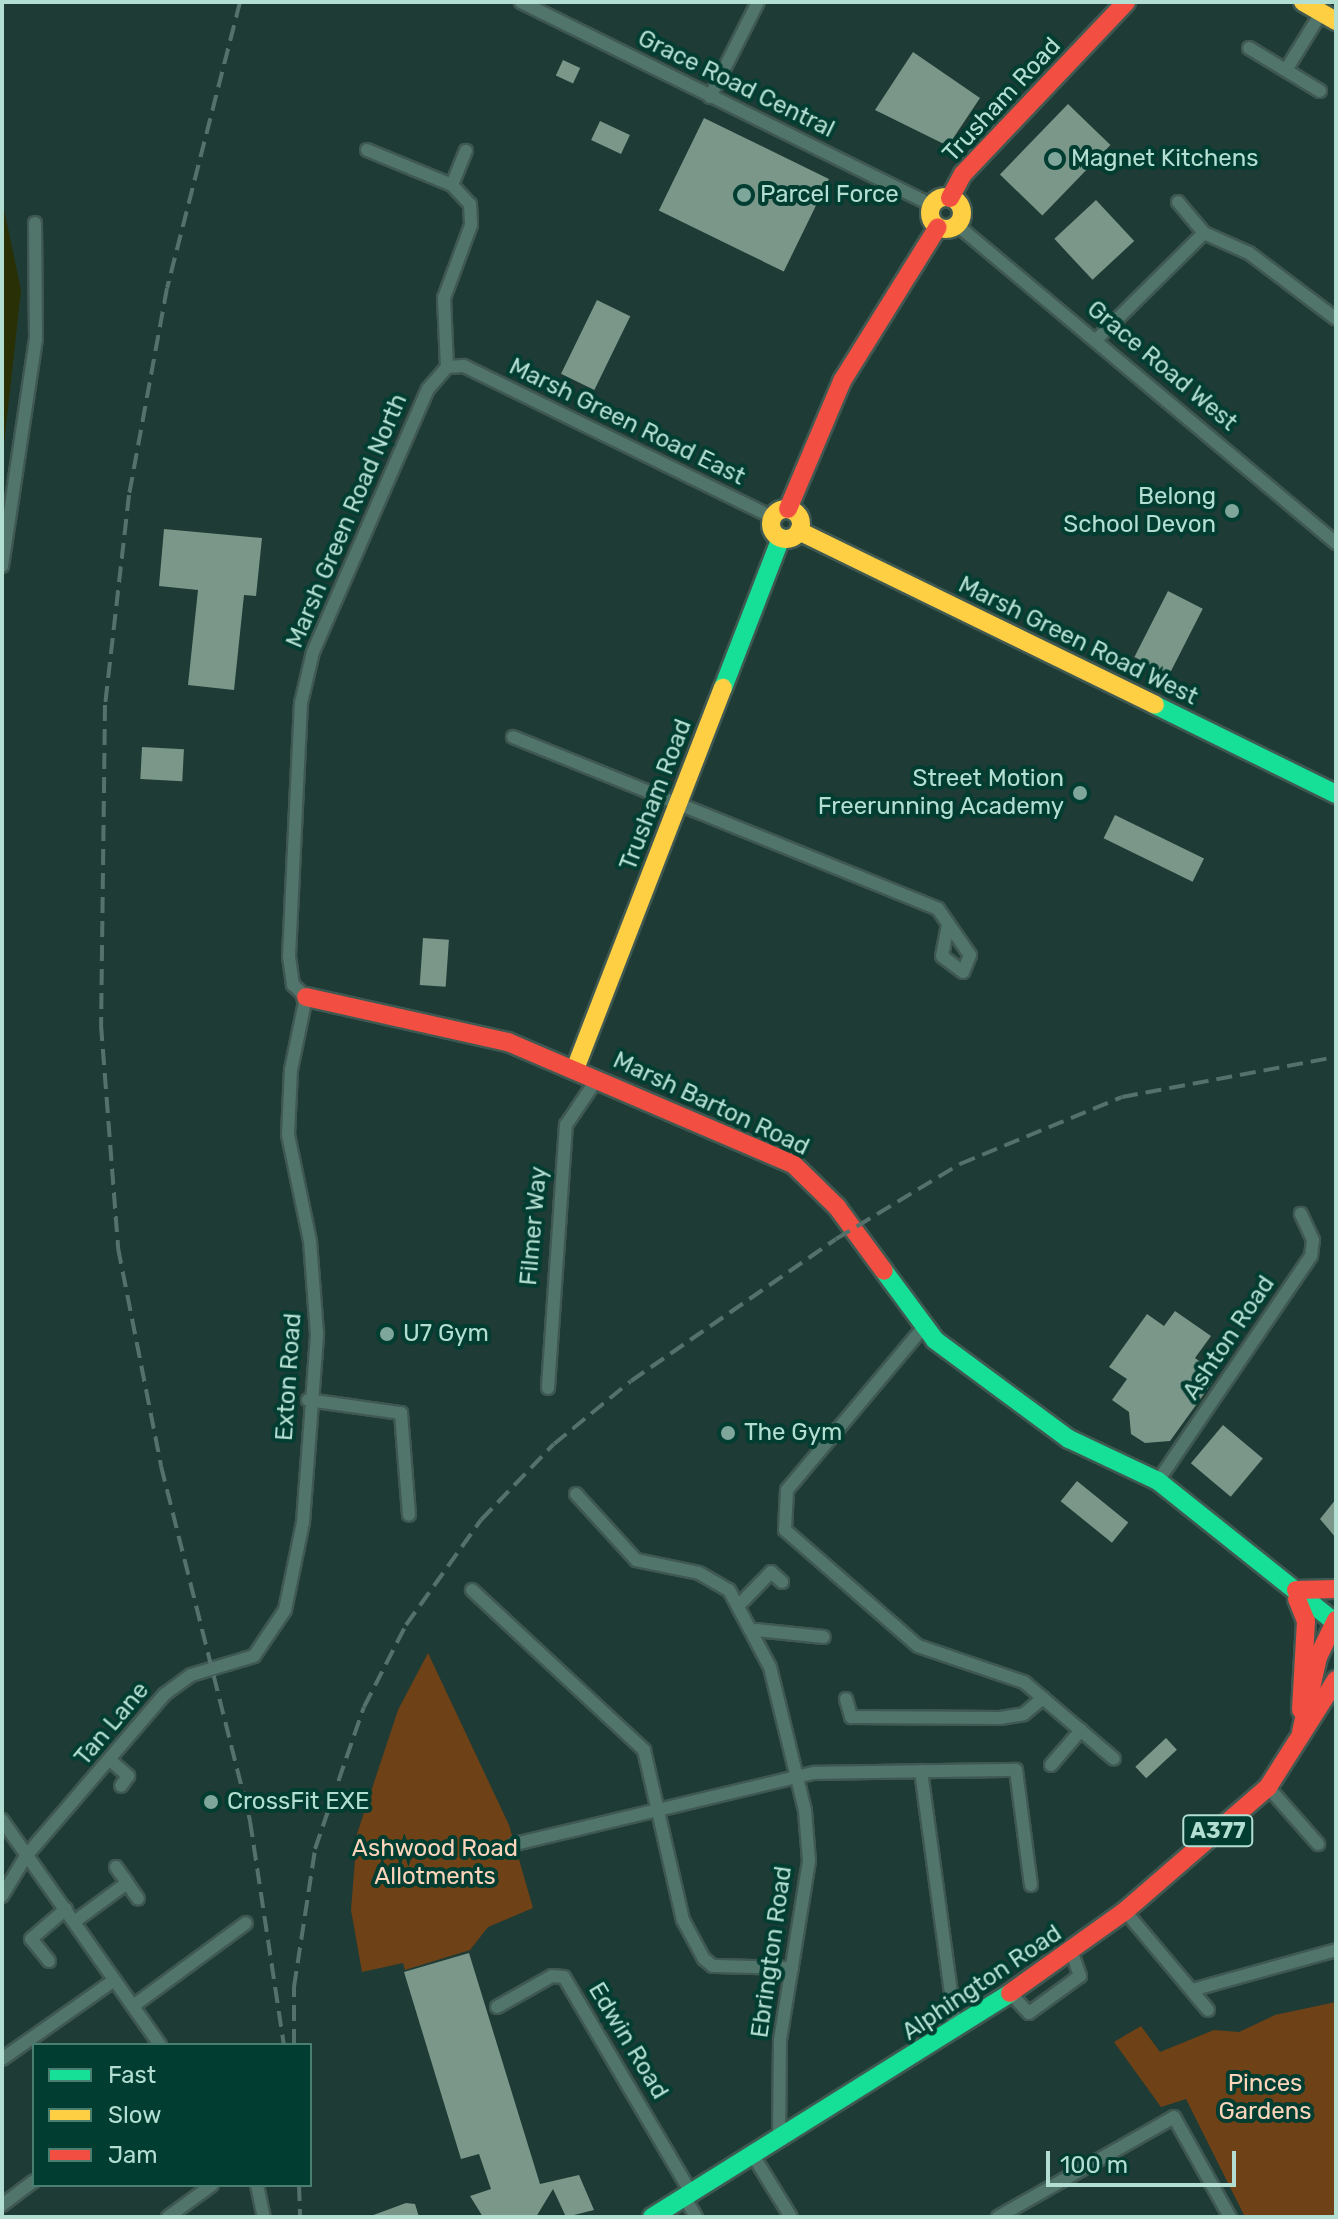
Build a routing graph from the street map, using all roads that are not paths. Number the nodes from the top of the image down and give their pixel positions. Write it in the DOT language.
graph roads {
  1 [pos="521,2"];
  2 [pos="758,2"];
  3 [pos="1126,2"];
  4 [pos="1303,2"];
  5 [pos="1328,17"];
  6 [pos="1249,48"];
  7 [pos="1286,70"];
  8 [pos="1320,91"];
  9 [pos="710,97"];
  10 [pos="367,150"];
  11 [pos="466,151"];
  12 [pos="452,185"];
  13 [pos="950,198"];
  14 [pos="1178,202"];
  15 [pos="932,205"];
  16 [pos="35,223"];
  17 [pos="947,226"];
  18 [pos="1204,233"];
  19 [pos="1335,318"];
  20 [pos="1096,340"];
  21 [pos="447,367"];
  22 [pos="780,513"];
  23 [pos="799,531"];
  24 [pos="781,538"];
  25 [pos="1336,543"];
  26 [pos="2,566"];
  27 [pos="513,737"];
  28 [pos="1336,794"];
  29 [pos="680,802"];
  30 [pos="948,924"];
  31 [pos="306,997"];
  32 [pos="575,1069"];
  33 [pos="597,1079"];
  34 [pos="1301,1214"];
  35 [pos="922,1329"];
  36 [pos="548,1388"];
  37 [pos="308,1400"];
  38 [pos="1158,1481"];
  39 [pos="576,1494"];
  40 [pos="409,1515"];
  41 [pos="782,1582"];
  42 [pos="1283,1583"];
  43 [pos="1336,1589"];
  44 [pos="472,1590"];
  45 [pos="741,1603"];
  46 [pos="1333,1620"];
  47 [pos="756,1630"];
  48 [pos="824,1637"];
  49 [pos="254,1656"];
  50 [pos="1336,1680"];
  51 [pos="1043,1698"];
  52 [pos="846,1699"];
  53 [pos="1302,1717"];
  54 [pos="1081,1730"];
  55 [pos="1301,1742"];
  56 [pos="1114,1759"];
  57 [pos="111,1761"];
  58 [pos="1051,1765"];
  59 [pos="921,1771"];
  60 [pos="798,1775"];
  61 [pos="121,1786"];
  62 [pos="1268,1787"];
  63 [pos="657,1808"];
  64 [pos="2,1820"];
  65 [pos="515,1844"];
  66 [pos="1318,1844"];
  67 [pos="26,1856"];
  68 [pos="116,1867"];
  69 [pos="127,1883"];
  70 [pos="1031,1885"];
  71 [pos="2,1896"];
  72 [pos="138,1899"];
  73 [pos="66,1909"];
  74 [pos="1125,1911"];
  75 [pos="74,1922"];
  76 [pos="246,1923"];
  77 [pos="1336,1950"];
  78 [pos="49,1961"];
  79 [pos="792,1968"];
  80 [pos="113,1981"];
  81 [pos="1192,1990"];
  82 [pos="133,2006"];
  83 [pos="497,2007"];
  84 [pos="1208,2010"];
  85 [pos="956,2031"];
  86 [pos="159,2043"];
  87 [pos="2,2059"];
  88 [pos="779,2141"];
  89 [pos="754,2157"];
  90 [pos="32,2182"];
  91 [pos="209,2187"];
  92 [pos="257,2187"];
  93 [pos="689,2196"];
  94 [pos="2,2205"];
  95 [pos="168,2217"];
  96 [pos="264,2217"];
  97 [pos="652,2217"];
  98 [pos="696,2217"];
  99 [pos="791,2217"];
  100 [pos="998,2217"];
  101 [pos="1230,2217"];
  1 -- 9 [label="street, Grace Road Central"];
  2 -- 9 [label="street"];
  3 -- 13 [label="main road, Trusham Road"];
  4 -- 5 [label="main road"];
  5 -- 7 [label="street"];
  6 -- 7 [label="street"];
  7 -- 8 [label="street"];
  9 -- 15 [label="street, Grace Road Central"];
  10 -- 12 [label="street"];
  11 -- 12 [label="street"];
  12 -- 21 [label="street"];
  13 -- 15 [label="main road"];
  13 -- 17 [label="main road"];
  14 -- 18 [label="street"];
  15 -- 17 [label="main road"];
  16 -- 26 [label="street"];
  17 -- 20 [label="street, Grace Road West"];
  17 -- 22 [label="main road"];
  18 -- 19 [label="street"];
  18 -- 20 [label="street"];
  20 -- 25 [label="street, Grace Road West"];
  21 -- 22 [label="street, Marsh Green Road East"];
  21 -- 31 [label="street, Marsh Green Road North"];
  22 -- 23 [label="main road"];
  22 -- 24 [label="main road"];
  23 -- 24 [label="main road"];
  23 -- 28 [label="main road, Marsh Green Road West"];
  24 -- 29 [label="main road, Trusham Road"];
  27 -- 29 [label="street"];
  29 -- 30 [label="street"];
  29 -- 32 [label="main road, Trusham Road"];
  31 -- 32 [label="main road, Marsh Barton Road"];
  31 -- 37 [label="street, Exton Road"];
  32 -- 33 [label="main road, Marsh Barton Road"];
  33 -- 35 [label="main road, Marsh Barton Road"];
  33 -- 36 [label="street, Filmer Way"];
  34 -- 38 [label="street, Ashton Road"];
  35 -- 38 [label="main road, Marsh Barton Road"];
  35 -- 51 [label="street"];
  37 -- 40 [label="street"];
  37 -- 49 [label="street, Exton Road"];
  38 -- 42 [label="main road, Marsh Barton Road"];
  39 -- 45 [label="street, Ebrington Road"];
  41 -- 45 [label="street"];
  42 -- 43 [label="main road, Marsh Barton Road"];
  42 -- 46 [label="main road, Marsh Barton Road"];
  42 -- 53 [label="main road, Marsh Barton Road"];
  44 -- 63 [label="street"];
  45 -- 47 [label="street, Ebrington Road"];
  46 -- 53 [label="main road"];
  47 -- 48 [label="street"];
  47 -- 60 [label="street, Ebrington Road"];
  49 -- 57 [label="street, Tan Lane"];
  50 -- 55 [label="main road, Alphington Road / A377"];
  51 -- 52 [label="street"];
  51 -- 54 [label="street"];
  53 -- 55 [label="main road"];
  54 -- 56 [label="street"];
  54 -- 58 [label="street"];
  55 -- 62 [label="main road, Alphington Road / A377"];
  57 -- 61 [label="street"];
  57 -- 67 [label="street, Tan Lane"];
  59 -- 60 [label="street"];
  59 -- 70 [label="street"];
  59 -- 85 [label="street"];
  60 -- 63 [label="street"];
  60 -- 79 [label="street, Ebrington Road"];
  62 -- 66 [label="street"];
  62 -- 74 [label="main road, Alphington Road / A377"];
  63 -- 65 [label="street"];
  63 -- 79 [label="street"];
  64 -- 67 [label="street"];
  67 -- 71 [label="street, Tan Lane"];
  67 -- 73 [label="street"];
  68 -- 69 [label="street"];
  69 -- 72 [label="street"];
  69 -- 75 [label="street"];
  73 -- 75 [label="street"];
  73 -- 78 [label="street"];
  74 -- 81 [label="street"];
  74 -- 85 [label="main road, Alphington Road / A377"];
  75 -- 80 [label="street"];
  76 -- 82 [label="street"];
  77 -- 81 [label="street"];
  79 -- 88 [label="street, Ebrington Road"];
  80 -- 82 [label="street"];
  80 -- 87 [label="street"];
  81 -- 84 [label="street"];
  82 -- 86 [label="street"];
  83 -- 93 [label="street, Edwin Road"];
  85 -- 88 [label="main road, Alphington Road / A377"];
  88 -- 89 [label="main road, Alphington Road / A377"];
  89 -- 93 [label="main road, Alphington Road / A377"];
  89 -- 99 [label="street"];
  90 -- 94 [label="street"];
  91 -- 95 [label="street"];
  92 -- 96 [label="street"];
  93 -- 97 [label="main road, Alphington Road / A377"];
  93 -- 98 [label="street"];
  100 -- 101 [label="street"];
}
